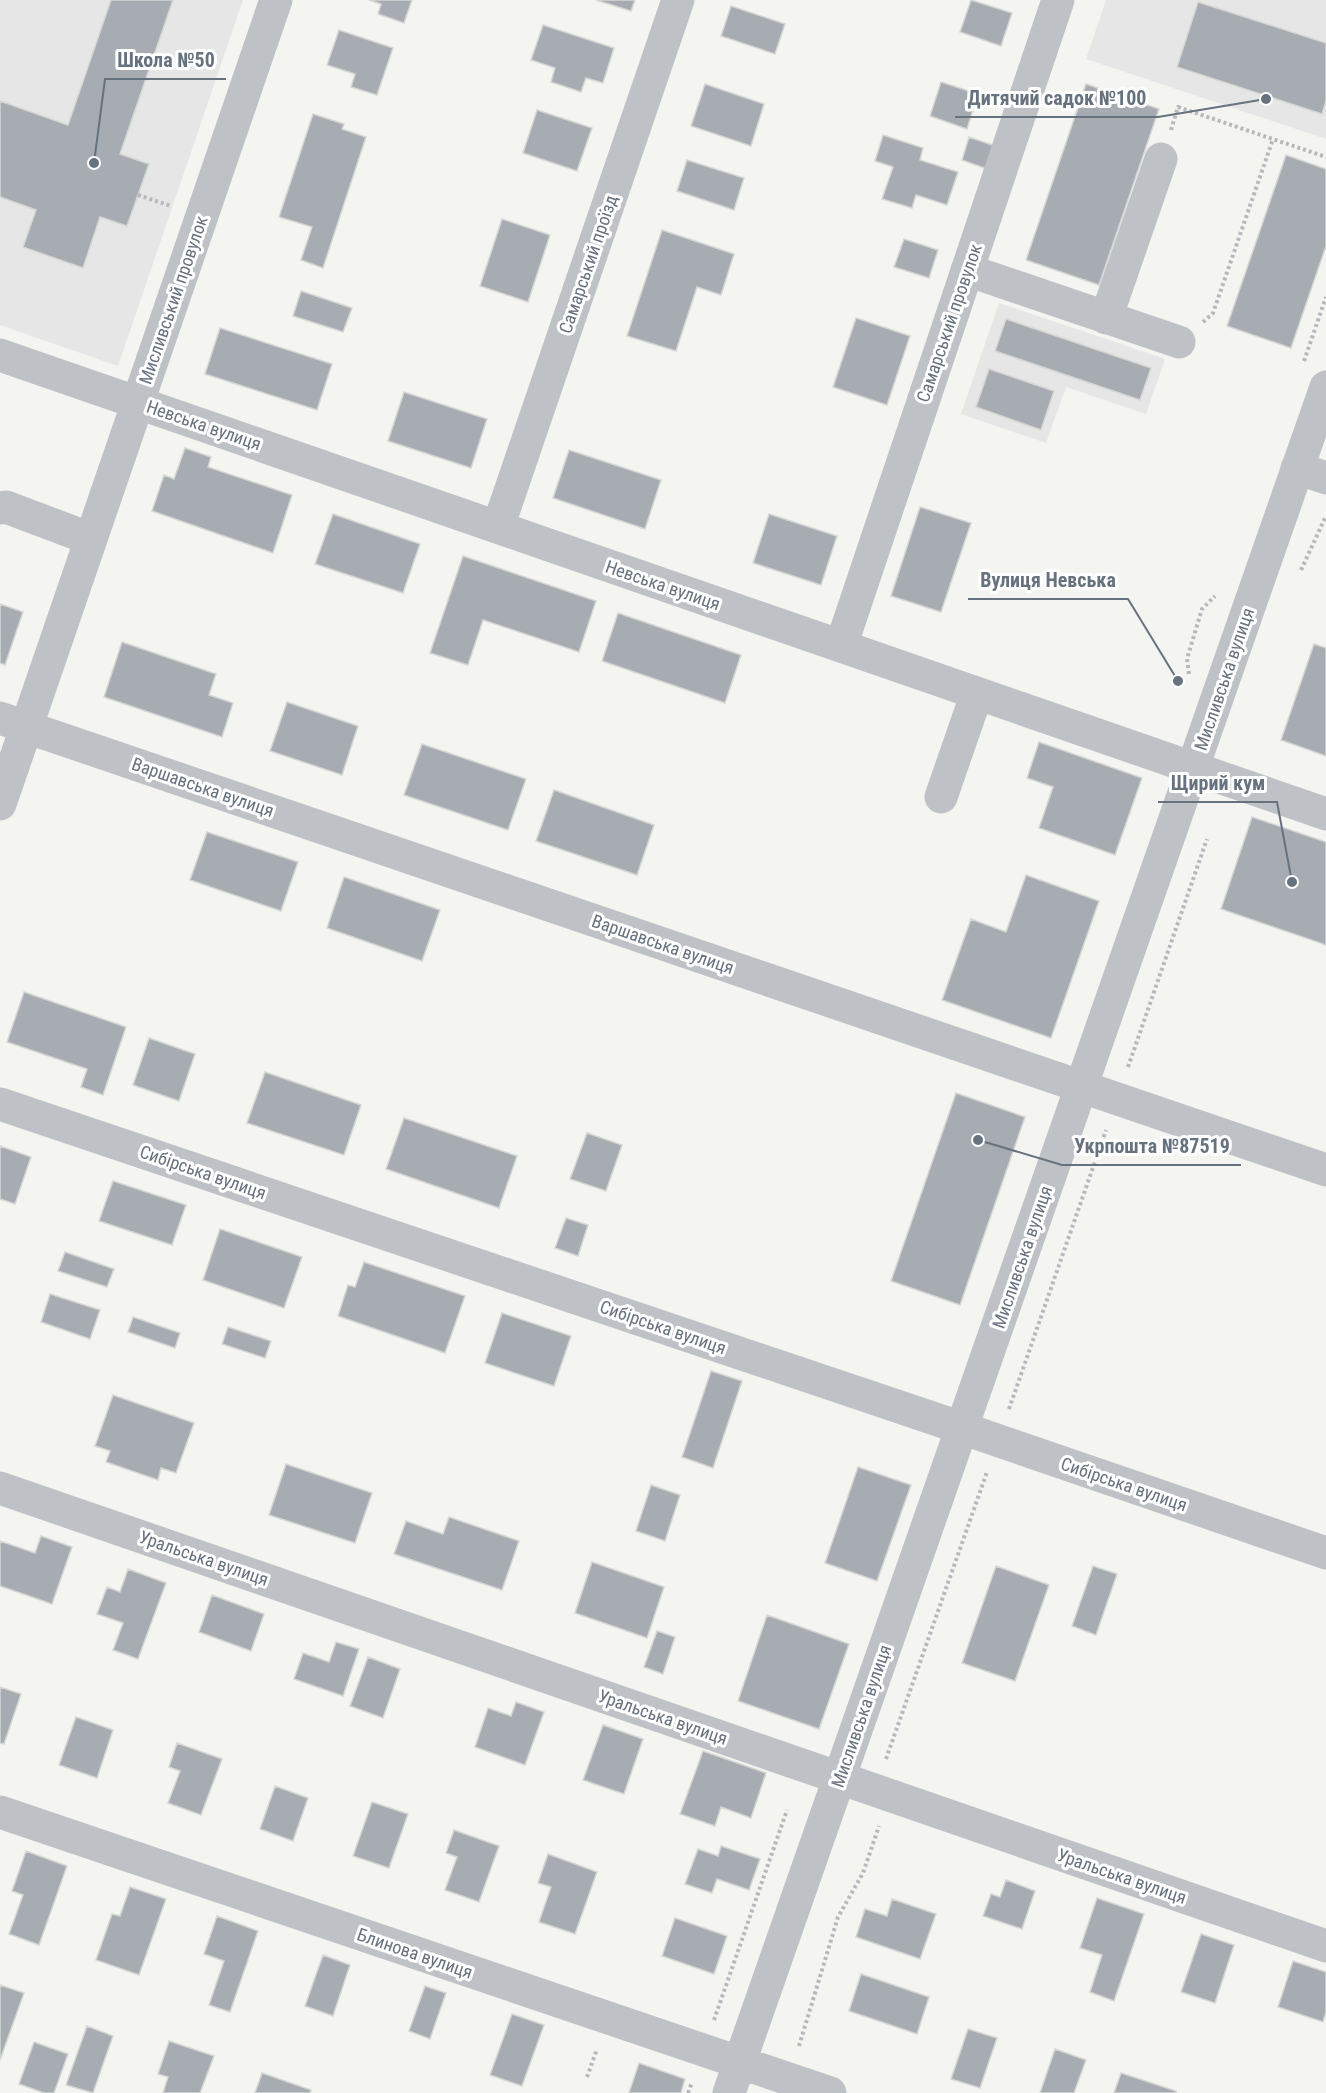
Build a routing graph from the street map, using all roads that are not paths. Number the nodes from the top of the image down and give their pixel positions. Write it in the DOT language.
graph roads {
  1 [pos="276,0"];
  2 [pos="678,0"];
  3 [pos="1058,0"];
  4 [pos="1161,159"];
  5 [pos="967,270"];
  6 [pos="1106,318"];
  7 [pos="1179,342"];
  8 [pos="0,355"];
  9 [pos="1326,387"];
  10 [pos="138,403"];
  11 [pos="1312,473"];
  12 [pos="0,508"];
  13 [pos="498,527"];
  14 [pos="91,539"];
  15 [pos="841,646"];
  16 [pos="977,693"];
  17 [pos="13,723"];
  18 [pos="1193,767"];
  19 [pos="941,797"];
  20 [pos="0,804"];
  21 [pos="1326,814"];
  22 [pos="1081,1087"];
  23 [pos="0,1104"];
  24 [pos="1326,1170"];
  25 [pos="962,1428"];
  26 [pos="0,1488"];
  27 [pos="1326,1553"];
  28 [pos="839,1778"];
  29 [pos="0,1812"];
  30 [pos="1326,1946"];
  31 [pos="740,2062"];
  32 [pos="729,2093"];
  33 [pos="830,2093"];
  1 -- 10 [label="street, Мисливський провулок"];
  2 -- 13 [label="street, Самарський проїзд"];
  3 -- 5 [label="street, Самарський провулок"];
  4 -- 6 [label="street"];
  5 -- 6 [label="street"];
  5 -- 15 [label="street, Самарський провулок"];
  6 -- 7 [label="street"];
  8 -- 10 [label="street, Невська вулиця"];
  9 -- 11 [label="street, Мисливська вулиця"];
  10 -- 13 [label="street, Невська вулиця"];
  10 -- 14 [label="street, Мисливський провулок"];
  11 -- 18 [label="street, Мисливська вулиця"];
  12 -- 14 [label="street"];
  13 -- 15 [label="street, Невська вулиця"];
  14 -- 17 [label="street, Мисливський провулок"];
  15 -- 16 [label="street, Невська вулиця"];
  16 -- 18 [label="street, Невська вулиця"];
  16 -- 19 [label="street"];
  17 -- 20 [label="street, Мисливський провулок"];
  17 -- 22 [label="street, Варшавська вулиця"];
  18 -- 21 [label="street, Невська вулиця"];
  18 -- 22 [label="street, Мисливська вулиця"];
  22 -- 24 [label="street, Варшавська вулиця"];
  22 -- 25 [label="street, Мисливська вулиця"];
  23 -- 25 [label="street, Сибірська вулиця"];
  25 -- 27 [label="street, Сибірська вулиця"];
  25 -- 28 [label="street, Мисливська вулиця"];
  26 -- 28 [label="street, Уральська вулиця"];
  28 -- 30 [label="street, Уральська вулиця"];
  28 -- 31 [label="street, Мисливська вулиця"];
  29 -- 31 [label="street, Блинова вулиця"];
  31 -- 32 [label="street, Мисливська вулиця"];
  31 -- 33 [label="street, Блинова вулиця"];
}
